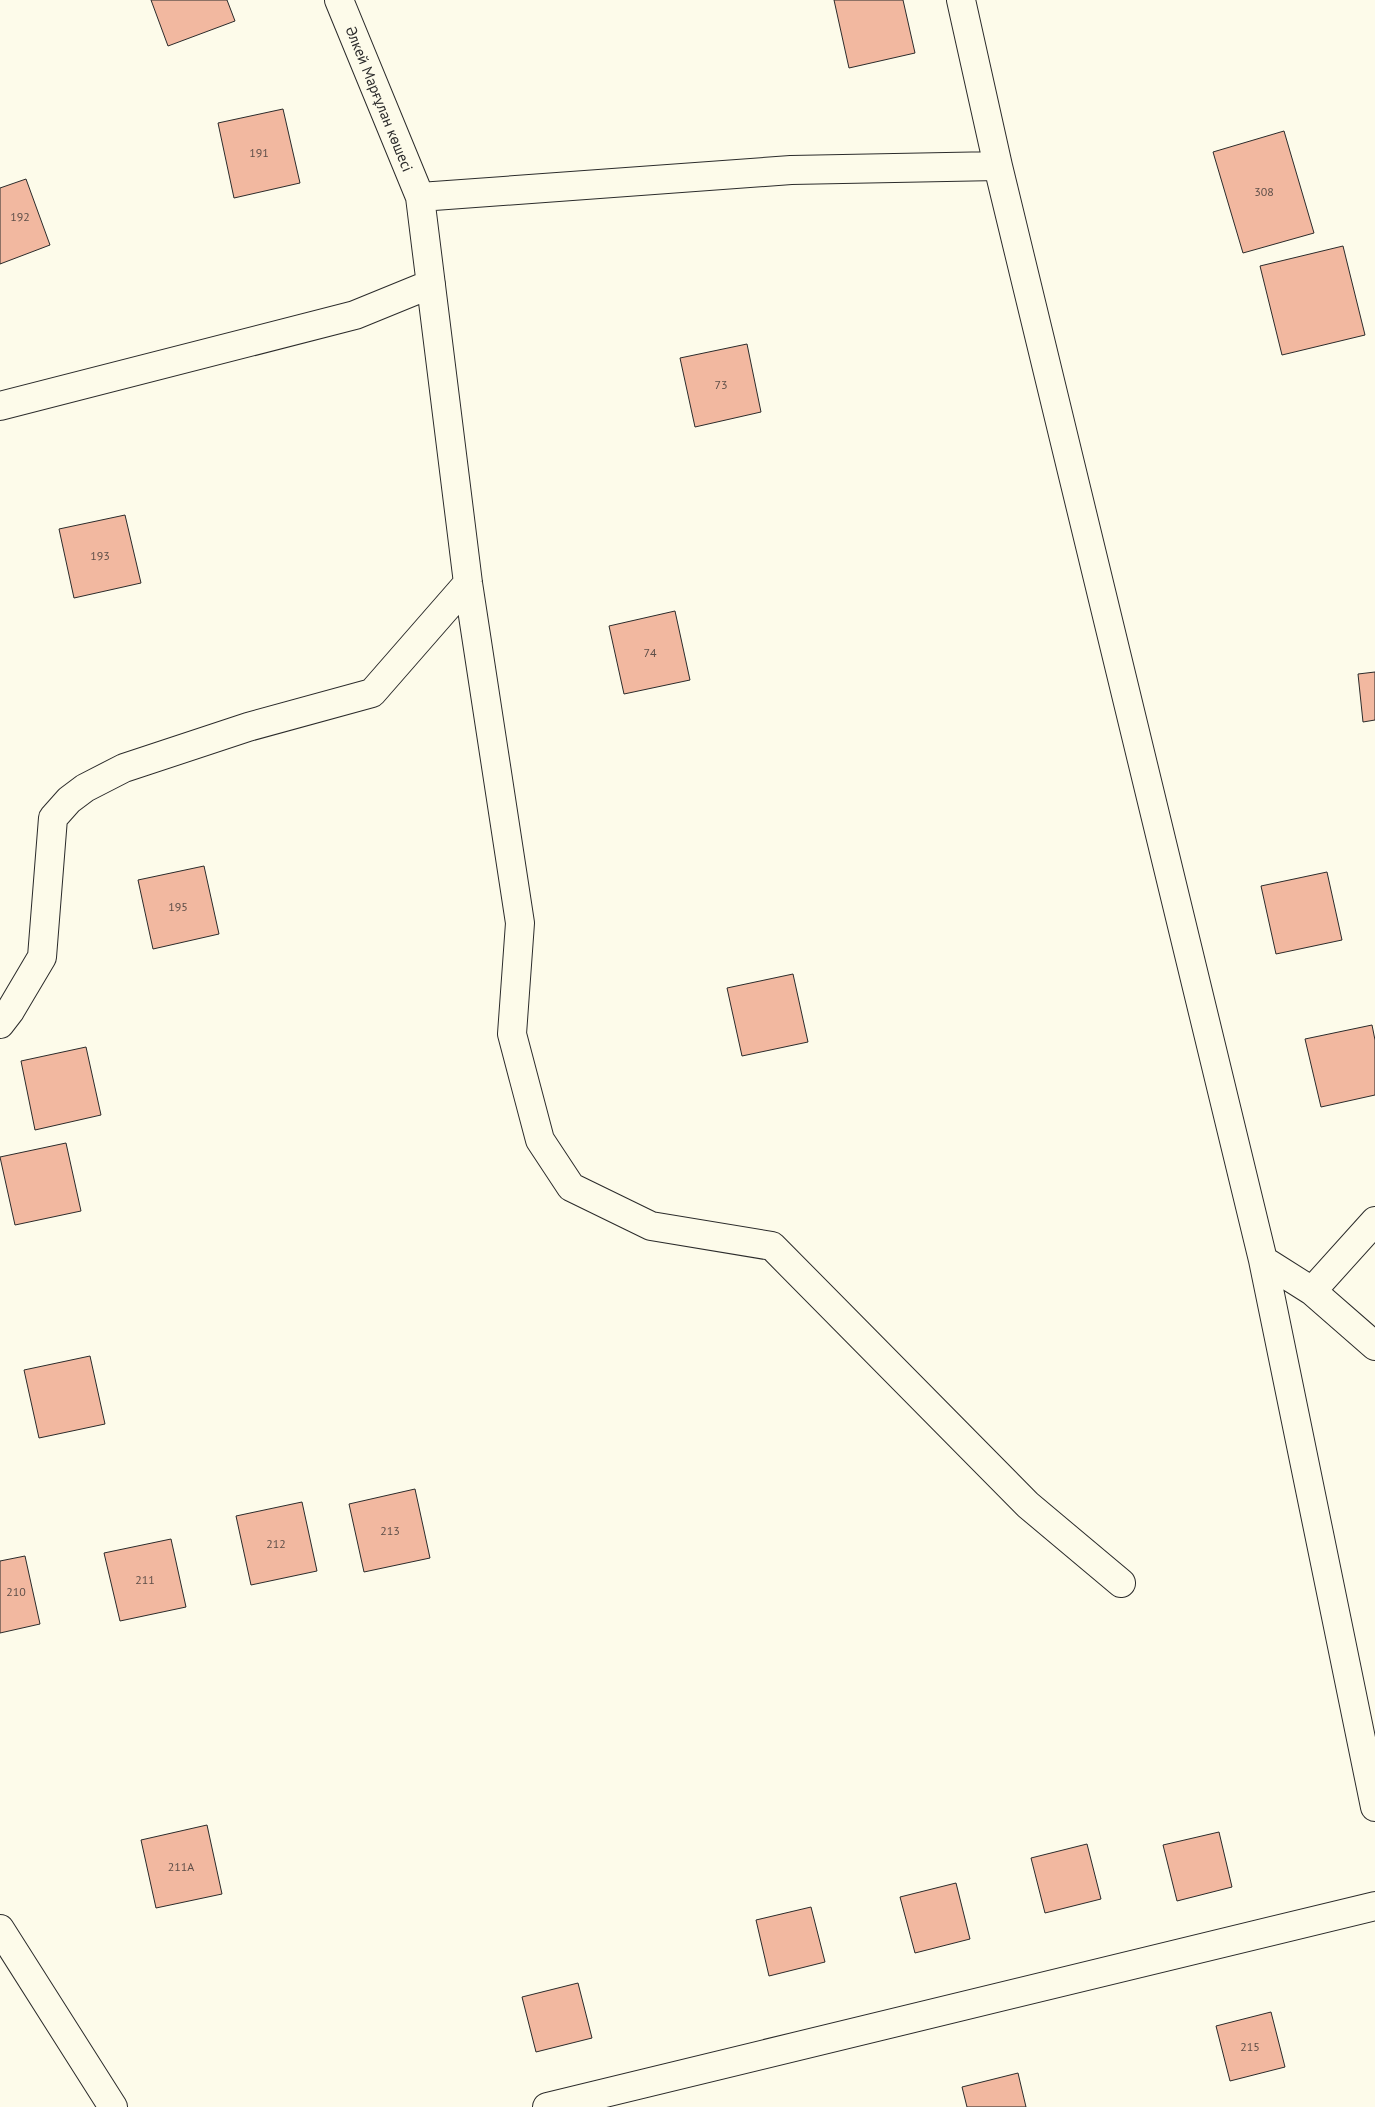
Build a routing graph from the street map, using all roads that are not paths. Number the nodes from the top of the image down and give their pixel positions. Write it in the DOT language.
graph roads {
  1 [pos="339,0"];
  2 [pos="961,0"];
  3 [pos="998,166"];
  4 [pos="420,198"];
  5 [pos="431,284"];
  6 [pos="0,406"];
  7 [pos="468,582"];
  8 [pos="0,1024"];
  9 [pos="1375,1221"];
  10 [pos="1263,1260"];
  11 [pos="1312,1291"];
  12 [pos="1375,1346"];
  13 [pos="1121,1583"];
  14 [pos="1375,1807"];
  15 [pos="1375,1906"];
  16 [pos="0,1929"];
  17 [pos="114,2107"];
  18 [pos="547,2107"];
  1 -- 4 [label="lane, Әлкей Марғұлан көшесі"];
  2 -- 3 [label="lane"];
  3 -- 4 [label="lane"];
  3 -- 10 [label="lane"];
  4 -- 5 [label="lane, Әлкей Марғұлан көшесі"];
  5 -- 6 [label="lane"];
  5 -- 7 [label="lane, Әлкей Марғұлан көшесі"];
  7 -- 8 [label="lane"];
  7 -- 13 [label="lane, Әлкей Марғұлан көшесі"];
  9 -- 11 [label="lane"];
  10 -- 11 [label="lane"];
  10 -- 14 [label="lane"];
  11 -- 12 [label="lane"];
  15 -- 18 [label="lane"];
  16 -- 17 [label="lane"];
}
